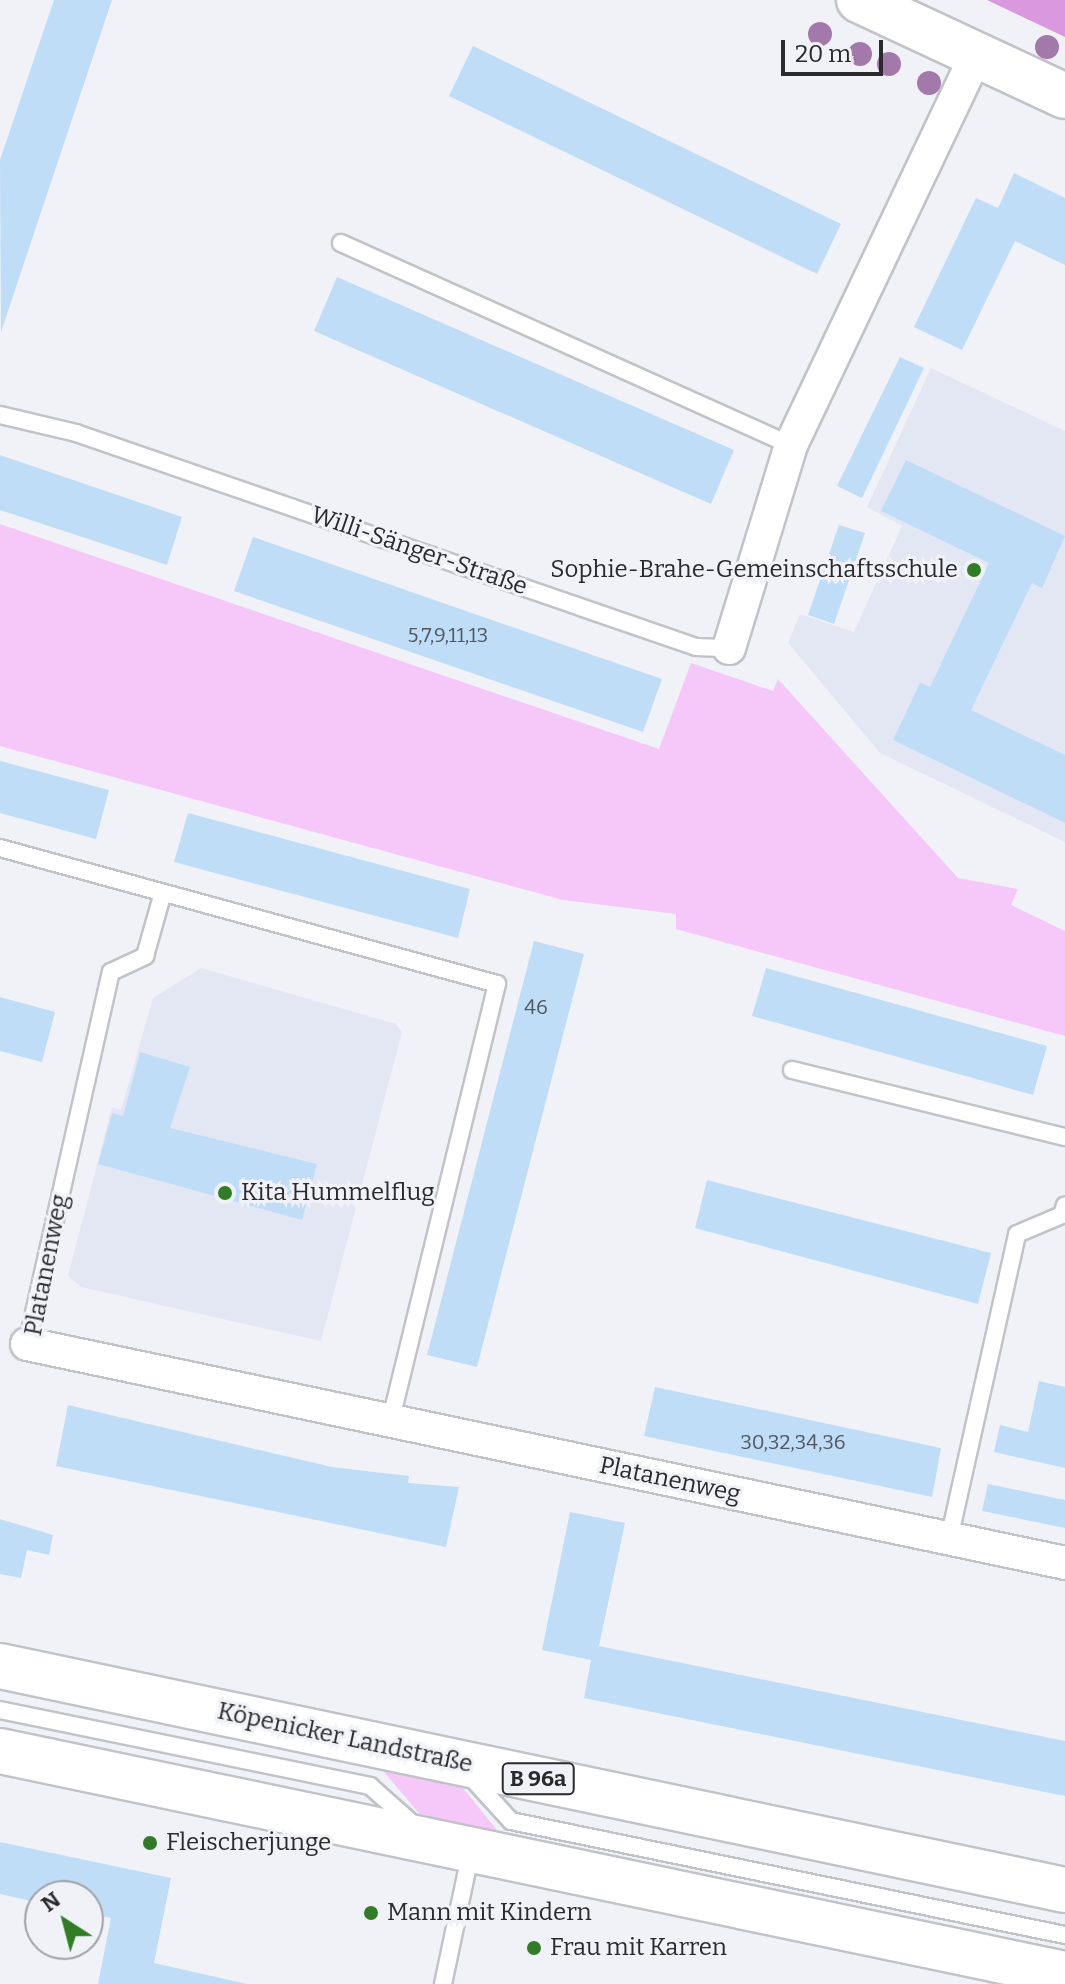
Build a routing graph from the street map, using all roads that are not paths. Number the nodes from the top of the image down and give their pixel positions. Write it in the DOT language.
graph roads {
  1 [pos="859,0"];
  2 [pos="976,55"];
  3 [pos="1065,96"];
  4 [pos="341,243"];
  5 [pos="0,415"];
  6 [pos="791,445"];
  7 [pos="729,648"];
  8 [pos="0,848"];
  9 [pos="162,896"];
  10 [pos="792,1070"];
  11 [pos="1065,1137"];
  12 [pos="1065,1205"];
  13 [pos="27,1344"];
  14 [pos="391,1420"];
  15 [pos="949,1539"];
  16 [pos="1065,1563"];
  17 [pos="0,1666"];
  18 [pos="0,1710"];
  19 [pos="0,1751"];
  20 [pos="457,1762"];
  21 [pos="452,1845"];
  22 [pos="1065,1890"];
  23 [pos="1065,1935"];
  24 [pos="1065,1974"];
  25 [pos="443,1984"];
  1 -- 2 [label="main road"];
  2 -- 3 [label="main road"];
  2 -- 6 [label="street, Willi-Sänger-Straße"];
  4 -- 6 [label="lane"];
  5 -- 7 [label="lane, Willi-Sänger-Straße"];
  6 -- 7 [label="street, Willi-Sänger-Straße"];
  8 -- 9 [label="lane"];
  9 -- 13 [label="lane, Platanenweg"];
  9 -- 14 [label="lane"];
  10 -- 11 [label="lane"];
  12 -- 15 [label="lane"];
  13 -- 14 [label="street, Platanenweg"];
  14 -- 15 [label="street, Platanenweg"];
  15 -- 16 [label="street, Platanenweg"];
  17 -- 20 [label="main road, Köpenicker Landstraße / B 96a"];
  18 -- 21 [label="lane"];
  19 -- 21 [label="main road"];
  20 -- 22 [label="main road, Köpenicker Landstraße / B 96a"];
  20 -- 23 [label="lane"];
  21 -- 24 [label="main road"];
  21 -- 25 [label="lane"];
}
